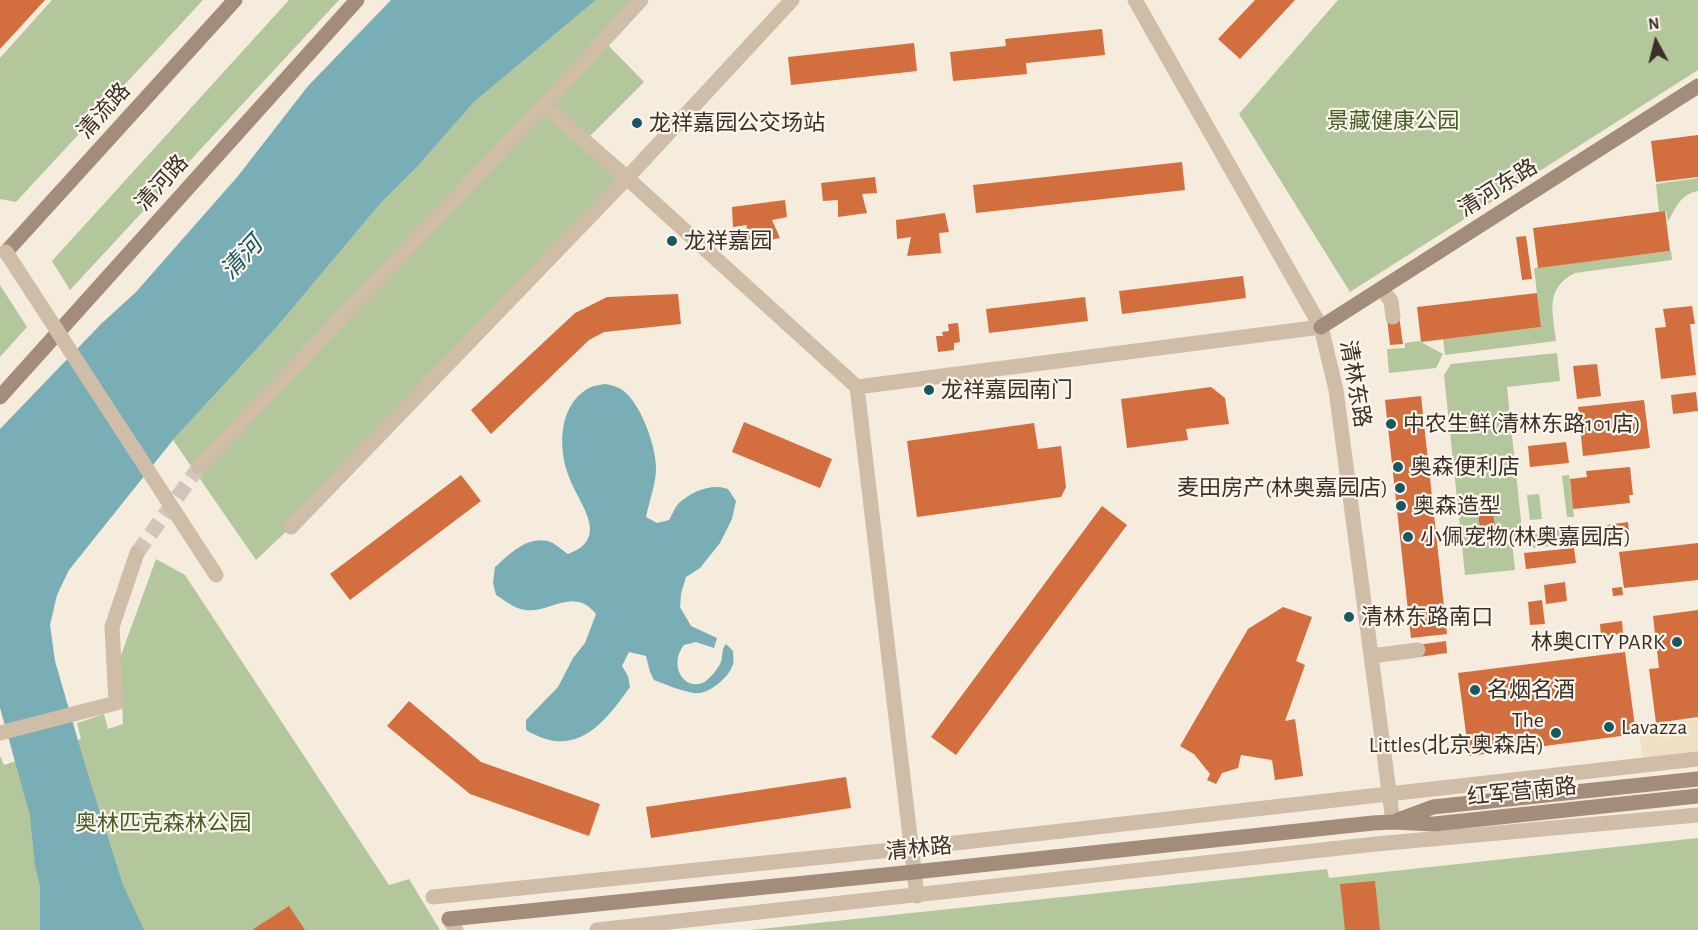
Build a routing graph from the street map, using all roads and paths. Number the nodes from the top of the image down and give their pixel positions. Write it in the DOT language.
graph roads {
  1 [pos="235,0"];
  2 [pos="357,0"];
  3 [pos="641,0"];
  4 [pos="792,0"];
  5 [pos="1135,0"];
  6 [pos="1698,87"];
  7 [pos="544,105"];
  8 [pos="627,178"];
  9 [pos="3,247"];
  10 [pos="1387,296"];
  11 [pos="1394,317"];
  12 [pos="1321,327"];
  13 [pos="857,387"];
  14 [pos="0,397"];
  15 [pos="199,466"];
  16 [pos="291,527"];
  17 [pos="137,553"];
  18 [pos="216,574"];
  19 [pos="1418,650"];
  20 [pos="1371,656"];
  21 [pos="0,733"];
  22 [pos="1698,759"];
  23 [pos="1698,779"];
  24 [pos="1389,794"];
  25 [pos="1698,796"];
  26 [pos="1698,814"];
  27 [pos="1393,822"];
  28 [pos="911,848"];
  29 [pos="914,872"];
  30 [pos="917,896"];
  31 [pos="433,897"];
  32 [pos="453,924"];
  33 [pos="597,930"];
  1 -- 9 [label="street, 清流路"];
  2 -- 14 [label="street, 清河路"];
  3 -- 7 [label="street"];
  4 -- 8 [label="street"];
  5 -- 12 [label="street, 清林东路"];
  6 -- 12 [label="street, 清河东路"];
  7 -- 8 [label="street"];
  7 -- 15 [label="street"];
  8 -- 13 [label="street"];
  8 -- 16 [label="street"];
  9 -- 18 [label="street, bridge"];
  10 -- 11 [label="street"];
  12 -- 13 [label="street"];
  12 -- 20 [label="street, 清林东路"];
  13 -- 28 [label="street"];
  17 -- 21 [label="street"];
  19 -- 20 [label="street"];
  20 -- 24 [label="street, 清林东路"];
  22 -- 24 [label="street"];
  23 -- 27 [label="street, 红军营南路"];
  24 -- 27 [label="street, 清林东路"];
  24 -- 28 [label="street"];
  25 -- 27 [label="street, 红军营南路"];
  26 -- 30 [label="street"];
  27 -- 29 [label="street, 清林路"];
  28 -- 29 [label="street"];
  28 -- 31 [label="street"];
  29 -- 30 [label="street"];
  29 -- 32 [label="street, 清林路"];
  30 -- 33 [label="street"];
}
